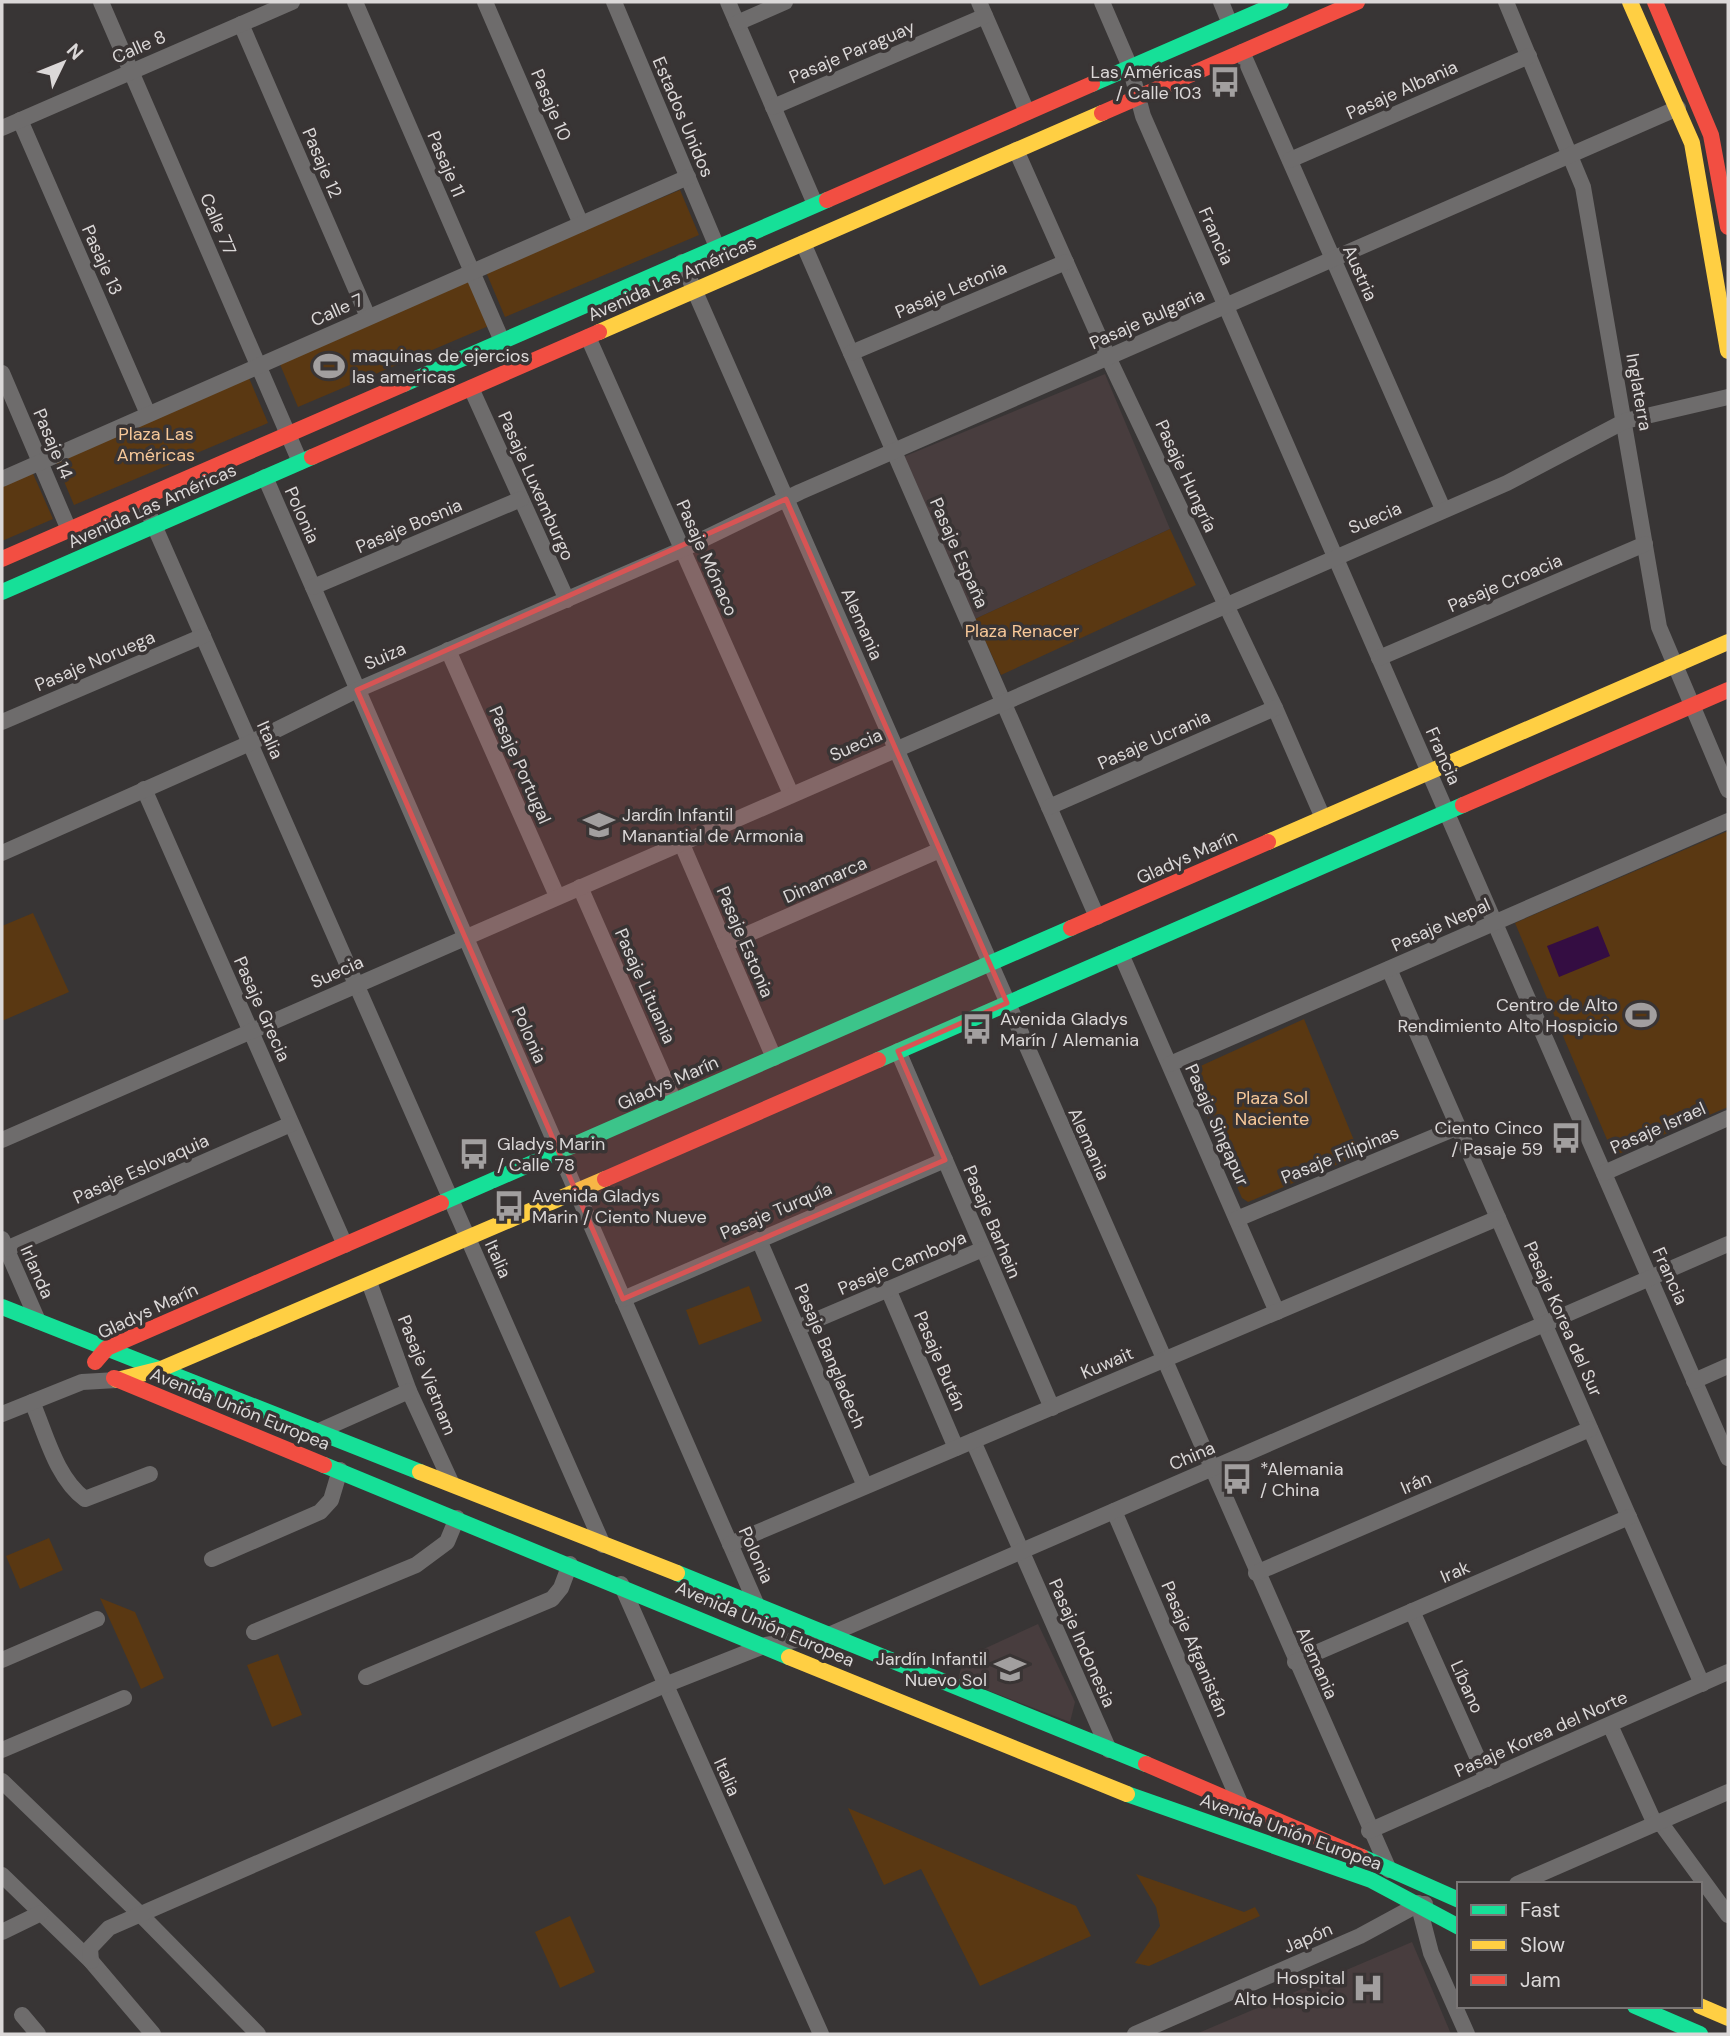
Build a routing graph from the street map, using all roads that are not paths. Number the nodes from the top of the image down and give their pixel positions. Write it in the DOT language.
graph roads {
  1 [pos="101,2"];
  2 [pos="292,2"];
  3 [pos="355,2"];
  4 [pos="485,2"];
  5 [pos="614,2"];
  6 [pos="728,2"];
  7 [pos="785,2"];
  8 [pos="1102,2"];
  9 [pos="1221,2"];
  10 [pos="1281,2"];
  11 [pos="1357,2"];
  12 [pos="1506,2"];
  13 [pos="1630,2"];
  14 [pos="1655,2"];
  15 [pos="982,9"];
  16 [pos="737,23"];
  17 [pos="241,24"];
  18 [pos="1230,24"];
  19 [pos="1668,32"];
  20 [pos="1648,41"];
  21 [pos="1242,51"];
  22 [pos="1529,56"];
  23 [pos="1130,67"];
  24 [pos="132,72"];
  25 [pos="1136,98"];
  26 [pos="773,107"];
  27 [pos="1678,108"];
  28 [pos="1027,112"];
  29 [pos="20,120"];
  30 [pos="2,128"];
  31 [pos="1016,150"];
  32 [pos="1572,154"];
  33 [pos="1290,160"];
  34 [pos="688,177"];
  35 [pos="815,204"];
  36 [pos="581,224"];
  37 [pos="1728,227"];
  38 [pos="803,243"];
  39 [pos="717,247"];
  40 [pos="1333,258"];
  41 [pos="682,262"];
  42 [pos="1066,262"];
  43 [pos="472,272"];
  44 [pos="695,290"];
  45 [pos="1226,305"];
  46 [pos="368,317"];
  47 [pos="588,337"];
  48 [pos="502,341"];
  49 [pos="1728,351"];
  50 [pos="851,353"];
  51 [pos="1108,357"];
  52 [pos="259,366"];
  53 [pos="2,373"];
  54 [pos="471,388"];
  55 [pos="1728,397"];
  56 [pos="148,414"];
  57 [pos="1625,421"];
  58 [pos="288,434"];
  59 [pos="893,451"];
  60 [pos="40,462"];
  61 [pos="300,462"];
  62 [pos="265,477"];
  63 [pos="2,479"];
  64 [pos="142,498"];
  65 [pos="520,499"];
  66 [pos="786,499"];
  67 [pos="1443,509"];
  68 [pos="154,526"];
  69 [pos="69,530"];
  70 [pos="1645,544"];
  71 [pos="683,549"];
  72 [pos="1335,556"];
  73 [pos="2,559"];
  74 [pos="313,587"];
  75 [pos="2,592"];
  76 [pos="567,600"];
  77 [pos="1225,604"];
  78 [pos="203,636"];
  79 [pos="1728,642"];
  80 [pos="448,650"];
  81 [pos="1379,658"];
  82 [pos="1674,666"];
  83 [pos="357,690"];
  84 [pos="1728,690"];
  85 [pos="1003,702"];
  86 [pos="1691,706"];
  87 [pos="1275,708"];
  88 [pos="2,722"];
  89 [pos="250,743"];
  90 [pos="895,749"];
  91 [pos="1429,772"];
  92 [pos="144,789"];
  93 [pos="1728,790"];
  94 [pos="791,794"];
  95 [pos="1049,807"];
  96 [pos="1447,812"];
  97 [pos="1324,818"];
  98 [pos="1728,821"];
  99 [pos="681,842"];
  100 [pos="940,850"];
  101 [pos="2,853"];
  102 [pos="580,887"];
  103 [pos="557,897"];
  104 [pos="1097,917"];
  105 [pos="1494,922"];
  106 [pos="465,937"];
  107 [pos="725,944"];
  108 [pos="1121,954"];
  109 [pos="989,964"];
  110 [pos="1389,969"];
  111 [pos="356,985"];
  112 [pos="1007,1003"];
  113 [pos="250,1031"];
  114 [pos="898,1051"];
  115 [pos="774,1058"];
  116 [pos="1170,1064"];
  117 [pos="674,1101"];
  118 [pos="1728,1118"];
  119 [pos="291,1124"];
  120 [pos="1458,1127"];
  121 [pos="2,1140"];
  122 [pos="559,1152"];
  123 [pos="945,1160"];
  124 [pos="1604,1173"];
  125 [pos="576,1191"];
  126 [pos="451,1199"];
  127 [pos="1498,1218"];
  128 [pos="1237,1219"];
  129 [pos="468,1238"];
  130 [pos="759,1240"];
  131 [pos="4,1244"];
  132 [pos="1728,1244"];
  133 [pos="345,1245"];
  134 [pos="983,1249"];
  135 [pos="1650,1278"];
  136 [pos="369,1282"];
  137 [pos="888,1290"];
  138 [pos="623,1299"];
  139 [pos="2,1307"];
  140 [pos="1278,1312"];
  141 [pos="38,1321"];
  142 [pos="1545,1324"];
  143 [pos="797,1328"];
  144 [pos="70,1334"];
  145 [pos="107,1348"];
  146 [pos="1163,1360"];
  147 [pos="95,1362"];
  148 [pos="1728,1366"];
  149 [pos="161,1369"];
  150 [pos="117,1380"];
  151 [pos="1694,1381"];
  152 [pos="82,1382"];
  153 [pos="409,1391"];
  154 [pos="32,1402"];
  155 [pos="1052,1408"];
  156 [pos="2,1414"];
  157 [pos="1590,1429"];
  158 [pos="319,1431"];
  159 [pos="973,1441"];
  160 [pos="956,1448"];
  161 [pos="1728,1458"];
  162 [pos="1211,1469"];
  163 [pos="340,1470"];
  164 [pos="150,1474"];
  165 [pos="451,1482"];
  166 [pos="866,1486"];
  167 [pos="1114,1511"];
  168 [pos="1629,1517"];
  169 [pos="457,1518"];
  170 [pos="730,1544"];
  171 [pos="603,1545"];
  172 [pos="1019,1552"];
  173 [pos="212,1559"];
  174 [pos="570,1564"];
  175 [pos="1256,1573"];
  176 [pos="621,1584"];
  177 [pos="758,1608"];
  178 [pos="1412,1611"];
  179 [pos="97,1619"];
  180 [pos="254,1632"];
  181 [pos="831,1634"];
  182 [pos="766,1645"];
  183 [pos="2,1660"];
  184 [pos="1295,1662"];
  185 [pos="1728,1672"];
  186 [pos="366,1677"];
  187 [pos="1702,1684"];
  188 [pos="665,1685"];
  189 [pos="124,1698"];
  190 [pos="1610,1725"];
  191 [pos="2,1749"];
  192 [pos="1109,1750"];
  193 [pos="1486,1779"];
  194 [pos="2,1781"];
  195 [pos="1728,1792"];
  196 [pos="1240,1803"];
  197 [pos="1658,1823"];
  198 [pos="1369,1831"];
  199 [pos="1385,1866"];
  200 [pos="2,1875"];
  201 [pos="1522,1882"];
  202 [pos="1457,1901"];
  203 [pos="1457,1902"];
  204 [pos="1419,1904"];
  205 [pos="41,1913"];
  206 [pos="141,1915"];
  207 [pos="1728,1915"];
  208 [pos="1457,1926"];
  209 [pos="2,1932"];
  210 [pos="91,1961"];
  211 [pos="1702,2007"];
  212 [pos="1640,2008"];
  213 [pos="22,2015"];
  214 [pos="1728,2018"];
  215 [pos="38,2034"];
  216 [pos="153,2034"];
  217 [pos="258,2034"];
  218 [pos="821,2034"];
  219 [pos="1135,2034"];
  220 [pos="1467,2034"];
  221 [pos="1700,2034"];
  1 -- 24 [label="street, Calle 77"];
  2 -- 17 [label="street, Calle 8"];
  3 -- 43 [label="street, Pasaje 11"];
  4 -- 36 [label="street, Pasaje 10"];
  5 -- 34 [label="street, Estados Unidos"];
  6 -- 16 [label="street"];
  7 -- 16 [label="street"];
  8 -- 23 [label="street, Francia"];
  9 -- 18 [label="street"];
  10 -- 18 [label="street, Avenida Las Américas"];
  11 -- 21 [label="street, Avenida Las Américas"];
  12 -- 22 [label="street, Inglaterra"];
  13 -- 20 [label="street"];
  14 -- 19 [label="street"];
  15 -- 26 [label="street, Pasaje Paraguay"];
  15 -- 28 [label="street"];
  16 -- 26 [label="street"];
  17 -- 24 [label="street, Calle 8"];
  17 -- 46 [label="street, Pasaje 12"];
  18 -- 23 [label="street, Avenida Las Américas"];
  19 -- 20 [label="street"];
  19 -- 37 [label="street"];
  20 -- 27 [label="street"];
  21 -- 25 [label="street, Avenida Las Américas"];
  21 -- 33 [label="street, Austria"];
  22 -- 32 [label="street, Inglaterra"];
  22 -- 33 [label="street, Pasaje Albania"];
  23 -- 25 [label="street, Francia"];
  23 -- 28 [label="street, Avenida Las Américas"];
  24 -- 29 [label="street, Calle 8"];
  24 -- 52 [label="street, Calle 77"];
  25 -- 31 [label="street, Avenida Las Américas"];
  25 -- 45 [label="street, Francia"];
  26 -- 35 [label="street"];
  27 -- 32 [label="street, Pasaje Bulgaria"];
  27 -- 49 [label="street"];
  28 -- 35 [label="street, Avenida Las Américas"];
  29 -- 30 [label="street, Calle 8"];
  29 -- 56 [label="street, Pasaje 13"];
  31 -- 38 [label="street, Avenida Las Américas"];
  31 -- 42 [label="street, Pasaje Hungría"];
  32 -- 40 [label="street, Pasaje Bulgaria"];
  32 -- 57 [label="street, Inglaterra"];
  33 -- 40 [label="street, Austria"];
  34 -- 36 [label="street, Calle 7"];
  34 -- 39 [label="street, Estados Unidos"];
  35 -- 39 [label="street, Avenida Las Américas"];
  36 -- 43 [label="street, Calle 7"];
  38 -- 44 [label="street, Avenida Las Américas"];
  38 -- 50 [label="street, Pasaje España"];
  39 -- 41 [label="street, Avenida Las Américas"];
  40 -- 45 [label="street, Pasaje Bulgaria"];
  40 -- 67 [label="street, Austria"];
  41 -- 44 [label="street, Alemania"];
  41 -- 48 [label="street, Avenida Las Américas"];
  42 -- 50 [label="street, Pasaje Letonia"];
  42 -- 51 [label="street, Pasaje Hungría"];
  43 -- 46 [label="street, Calle 7"];
  43 -- 48 [label="street, Pasaje 11"];
  44 -- 47 [label="street, Avenida Las Américas"];
  44 -- 66 [label="street, Alemania"];
  45 -- 51 [label="street, Pasaje Bulgaria"];
  45 -- 72 [label="street, Francia"];
  46 -- 52 [label="street, Calle 7"];
  47 -- 54 [label="street, Avenida Las Américas"];
  47 -- 71 [label="street, Pasaje Mónaco"];
  48 -- 58 [label="street, Avenida Las Américas"];
  50 -- 59 [label="street, Pasaje España"];
  51 -- 59 [label="street, Pasaje Bulgaria"];
  51 -- 77 [label="street, Pasaje Hungría"];
  52 -- 56 [label="street, Calle 7"];
  52 -- 58 [label="street, Calle 77"];
  53 -- 60 [label="street, Pasaje 14"];
  54 -- 61 [label="street, Avenida Las Américas"];
  54 -- 65 [label="street, Pasaje Luxemburgo"];
  55 -- 57 [label="street, Suecia"];
  56 -- 60 [label="street, Calle 7"];
  57 -- 67 [label="street, Suecia"];
  57 -- 70 [label="street, Inglaterra"];
  58 -- 61 [label="street, Calle 77"];
  58 -- 64 [label="street, Avenida Las Américas"];
  59 -- 66 [label="street, Pasaje Bulgaria"];
  59 -- 85 [label="street, Pasaje España"];
  60 -- 63 [label="street, Calle 7"];
  60 -- 69 [label="street, Pasaje 14"];
  61 -- 62 [label="street, Avenida Las Américas"];
  62 -- 68 [label="street, Avenida Las Américas"];
  62 -- 74 [label="street, Polonia"];
  64 -- 68 [label="street, Italia"];
  64 -- 69 [label="street, Avenida Las Américas"];
  65 -- 74 [label="street, Pasaje Bosnia"];
  65 -- 76 [label="street, Pasaje Luxemburgo"];
  66 -- 71 [label="street, Suiza"];
  66 -- 90 [label="street, Alemania"];
  67 -- 72 [label="street, Suecia"];
  68 -- 75 [label="street, Avenida Las Américas"];
  68 -- 78 [label="street, Italia"];
  69 -- 73 [label="street, Avenida Las Américas"];
  70 -- 81 [label="street, Pasaje Croacia"];
  70 -- 82 [label="street, Inglaterra"];
  71 -- 76 [label="street, Suiza"];
  71 -- 94 [label="street, Pasaje Mónaco"];
  72 -- 77 [label="street, Suecia"];
  72 -- 81 [label="street, Francia"];
  74 -- 83 [label="street, Polonia"];
  76 -- 80 [label="street, Suiza"];
  77 -- 85 [label="street, Suecia"];
  77 -- 87 [label="street, Pasaje Hungría"];
  78 -- 88 [label="street, Pasaje Noruega"];
  78 -- 89 [label="street, Italia"];
  79 -- 82 [label="street, Gladys Marín"];
  80 -- 83 [label="street, Suiza"];
  80 -- 103 [label="street, Pasaje Portugal"];
  81 -- 91 [label="street, Francia"];
  82 -- 86 [label="street, Inglaterra"];
  82 -- 91 [label="street, Gladys Marín"];
  83 -- 89 [label="street, Suiza"];
  83 -- 106 [label="street, Polonia"];
  84 -- 86 [label="street"];
  85 -- 90 [label="street, Suecia"];
  85 -- 95 [label="street, Pasaje España"];
  86 -- 93 [label="street, Inglaterra"];
  86 -- 96 [label="street"];
  87 -- 95 [label="street, Pasaje Ucrania"];
  87 -- 97 [label="street, Pasaje Hungría"];
  89 -- 92 [label="street, Suiza"];
  89 -- 111 [label="street, Italia"];
  90 -- 94 [label="street, Suecia"];
  90 -- 100 [label="street, Alemania"];
  91 -- 96 [label="street, Francia"];
  91 -- 97 [label="street, Gladys Marín"];
  92 -- 101 [label="street, Suiza"];
  92 -- 113 [label="street, Pasaje Grecia"];
  94 -- 99 [label="street, Suecia"];
  95 -- 104 [label="street, Pasaje España"];
  96 -- 105 [label="street, Francia"];
  96 -- 108 [label="street"];
  97 -- 104 [label="street, Gladys Marín"];
  98 -- 105 [label="street, Pasaje Nepal"];
  99 -- 102 [label="street, Suecia"];
  99 -- 107 [label="street, Pasaje Estonia"];
  100 -- 107 [label="street, Dinamarca"];
  100 -- 109 [label="street, Alemania"];
  102 -- 103 [label="street, Suecia"];
  102 -- 117 [label="street, Pasaje Lituania"];
  103 -- 106 [label="street, Suecia"];
  104 -- 109 [label="street, Gladys Marín"];
  105 -- 110 [label="street, Pasaje Nepal"];
  105 -- 124 [label="street, Francia"];
  106 -- 111 [label="street, Suecia"];
  106 -- 122 [label="street, Polonia"];
  107 -- 115 [label="street, Pasaje Estonia"];
  108 -- 112 [label="street"];
  108 -- 116 [label="street, Pasaje Singapur"];
  109 -- 112 [label="street, Alemania"];
  109 -- 115 [label="street, Gladys Marín"];
  110 -- 116 [label="street, Pasaje Nepal"];
  110 -- 120 [label="street, Pasaje Korea del Sur"];
  111 -- 113 [label="street, Suecia"];
  111 -- 126 [label="street, Italia"];
  112 -- 114 [label="street"];
  112 -- 146 [label="street, Alemania"];
  113 -- 119 [label="street, Pasaje Grecia"];
  113 -- 121 [label="street, Suecia"];
  114 -- 123 [label="street, Pasaje Barhein"];
  114 -- 125 [label="street"];
  115 -- 117 [label="street, Gladys Marín"];
  116 -- 128 [label="street, Pasaje Singapur"];
  117 -- 122 [label="street, Gladys Marín"];
  118 -- 124 [label="street, Pasaje Israel"];
  119 -- 131 [label="street, Pasaje Eslovaquia"];
  119 -- 133 [label="street, Pasaje Grecia"];
  120 -- 127 [label="street, Pasaje Korea del Sur"];
  120 -- 128 [label="street, Pasaje Filipinas"];
  122 -- 125 [label="street, Polonia"];
  122 -- 126 [label="street, Gladys Marín"];
  123 -- 130 [label="street, Pasaje Turquía"];
  123 -- 134 [label="street, Pasaje Barhein"];
  124 -- 135 [label="street, Francia"];
  125 -- 129 [label="street"];
  125 -- 138 [label="street, Polonia"];
  126 -- 129 [label="street, Italia"];
  126 -- 133 [label="street, Gladys Marín"];
  127 -- 140 [label="street, Kuwait"];
  127 -- 142 [label="street, Pasaje Korea del Sur"];
  128 -- 140 [label="street, Pasaje Singapur"];
  129 -- 136 [label="street"];
  129 -- 171 [label="street, Italia"];
  130 -- 138 [label="street, Pasaje Turquía"];
  130 -- 143 [label="street, Pasaje Bangladech"];
  131 -- 141 [label="street, Irlanda"];
  132 -- 135 [label="street, China"];
  133 -- 145 [label="street, Gladys Marín"];
  134 -- 137 [label="street, Pasaje Camboya"];
  134 -- 155 [label="street, Pasaje Barhein"];
  135 -- 142 [label="street, China"];
  135 -- 151 [label="street, Francia"];
  136 -- 149 [label="street"];
  136 -- 153 [label="street, Pasaje Vietnam"];
  137 -- 143 [label="street, Pasaje Camboya"];
  137 -- 160 [label="street, Pasaje Bután"];
  138 -- 170 [label="street, Polonia"];
  139 -- 141 [label="street, Avenida Unión Europea"];
  140 -- 146 [label="street, Kuwait"];
  141 -- 144 [label="street, Avenida Unión Europea"];
  142 -- 157 [label="street, Pasaje Korea del Sur"];
  142 -- 162 [label="street, China"];
  143 -- 166 [label="street, Pasaje Bangladech"];
  144 -- 145 [label="street, Avenida Unión Europea"];
  144 -- 147 [label="street, Avenida Unión Europea"];
  145 -- 147 [label="street, Gladys Marín"];
  145 -- 149 [label="street, Avenida Unión Europea"];
  146 -- 155 [label="street, Kuwait"];
  146 -- 162 [label="street, Alemania"];
  147 -- 150 [label="street, Avenida Unión Europea"];
  147 -- 152 [label="street, Gladys Marín"];
  148 -- 151 [label="street"];
  149 -- 150 [label="street"];
  149 -- 158 [label="street, Avenida Unión Europea"];
  150 -- 152 [label="street"];
  150 -- 163 [label="street, Avenida Unión Europea"];
  151 -- 161 [label="street, Francia"];
  152 -- 154 [label="street"];
  153 -- 158 [label="street"];
  153 -- 165 [label="street, Pasaje Vietnam"];
  154 -- 156 [label="street"];
  154 -- 164 [label="street"];
  155 -- 159 [label="street, Kuwait"];
  157 -- 168 [label="street, Pasaje Korea del Sur"];
  157 -- 175 [label="street, Irán"];
  158 -- 165 [label="street, Avenida Unión Europea"];
  159 -- 160 [label="street, Kuwait"];
  159 -- 172 [label="street, Pasaje Indonesia"];
  160 -- 166 [label="street, Kuwait"];
  162 -- 167 [label="street, China"];
  162 -- 175 [label="street, Alemania"];
  163 -- 169 [label="street, Avenida Unión Europea"];
  163 -- 173 [label="street"];
  165 -- 171 [label="street, Avenida Unión Europea"];
  166 -- 170 [label="street, Kuwait"];
  167 -- 172 [label="street, China"];
  167 -- 196 [label="street, Pasaje Afganistán"];
  168 -- 178 [label="street, Irak"];
  168 -- 187 [label="street, Pasaje Korea del Sur"];
  169 -- 174 [label="street, Avenida Unión Europea"];
  169 -- 180 [label="street"];
  170 -- 177 [label="street, Polonia"];
  171 -- 176 [label="street, Italia"];
  171 -- 177 [label="street, Avenida Unión Europea"];
  172 -- 181 [label="street, China"];
  172 -- 192 [label="street, Pasaje Indonesia"];
  174 -- 176 [label="street, Avenida Unión Europea"];
  174 -- 186 [label="street"];
  175 -- 184 [label="street, Alemania"];
  176 -- 182 [label="street, Avenida Unión Europea"];
  176 -- 188 [label="street, Italia"];
  177 -- 181 [label="street, Avenida Unión Europea"];
  178 -- 184 [label="street, Irak"];
  178 -- 193 [label="street, Líbano"];
  179 -- 183 [label="street"];
  181 -- 182 [label="street, China"];
  181 -- 192 [label="street, Avenida Unión Europea"];
  182 -- 188 [label="street, China"];
  182 -- 204 [label="street, Avenida Unión Europea"];
  184 -- 198 [label="street, Alemania"];
  185 -- 187 [label="street, Pasaje Korea del Norte"];
  187 -- 190 [label="street, Pasaje Korea del Norte"];
  188 -- 206 [label="street, China"];
  188 -- 218 [label="street, Italia"];
  189 -- 191 [label="street"];
  190 -- 193 [label="street, Pasaje Korea del Norte"];
  190 -- 197 [label="street"];
  192 -- 196 [label="street, Avenida Unión Europea"];
  193 -- 198 [label="street, Pasaje Korea del Norte"];
  194 -- 206 [label="street"];
  195 -- 197 [label="street"];
  196 -- 199 [label="street, Avenida Unión Europea"];
  197 -- 201 [label="street"];
  197 -- 207 [label="street"];
  198 -- 199 [label="street, Alemania"];
  199 -- 202 [label="street, Avenida Unión Europea"];
  199 -- 204 [label="street, Alemania"];
  200 -- 205 [label="street"];
  203 -- 204 [label="street, Japón"];
  204 -- 208 [label="street, Avenida Unión Europea"];
  204 -- 219 [label="street, Japón"];
  204 -- 220 [label="street, Alemania"];
  205 -- 209 [label="street"];
  205 -- 210 [label="street"];
  206 -- 210 [label="street, China"];
  206 -- 217 [label="street"];
  210 -- 216 [label="street"];
  211 -- 214 [label="street"];
  212 -- 221 [label="street"];
  213 -- 215 [label="street"];
}
